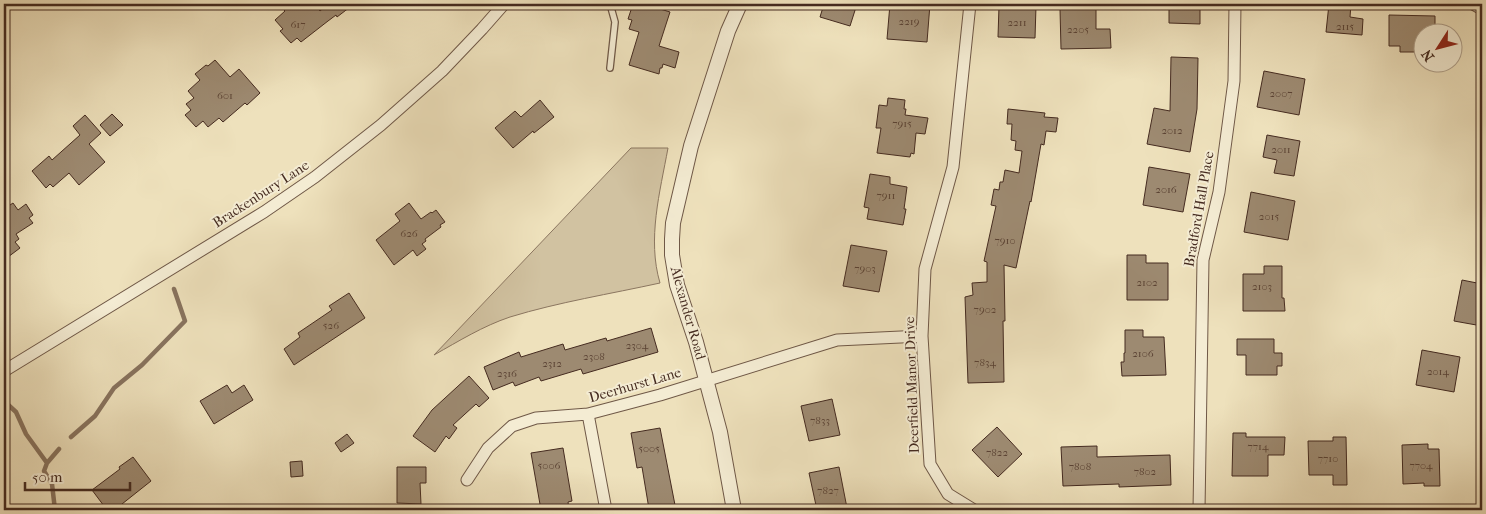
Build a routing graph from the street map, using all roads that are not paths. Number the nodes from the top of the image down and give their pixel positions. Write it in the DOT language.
graph roads {
  1 [pos="504,4"];
  2 [pos="610,4"];
  3 [pos="740,4"];
  4 [pos="970,4"];
  5 [pos="1235,4"];
  6 [pos="1473,4"];
  7 [pos="1482,9"];
  8 [pos="610,68"];
  9 [pos="922,336"];
  10 [pos="4,371"];
  11 [pos="707,380"];
  12 [pos="588,414"];
  13 [pos="467,480"];
  14 [pos="606,510"];
  15 [pos="734,510"];
  16 [pos="974,510"];
  17 [pos="1199,510"];
  1 -- 10 [label="street, Brackenbury Lane"];
  2 -- 8 [label="lane"];
  3 -- 11 [label="street, Alexander Road"];
  4 -- 9 [label="street, Deerfield Manor Drive"];
  5 -- 17 [label="street, Bradford Hall Place"];
  6 -- 7 [label="street"];
  9 -- 11 [label="street, Deerhurst Lane"];
  9 -- 16 [label="street, Deerfield Manor Drive"];
  11 -- 12 [label="street, Deerhurst Lane"];
  11 -- 15 [label="street, Alexander Road"];
  12 -- 13 [label="street, Deerhurst Lane"];
  12 -- 14 [label="street"];
}
